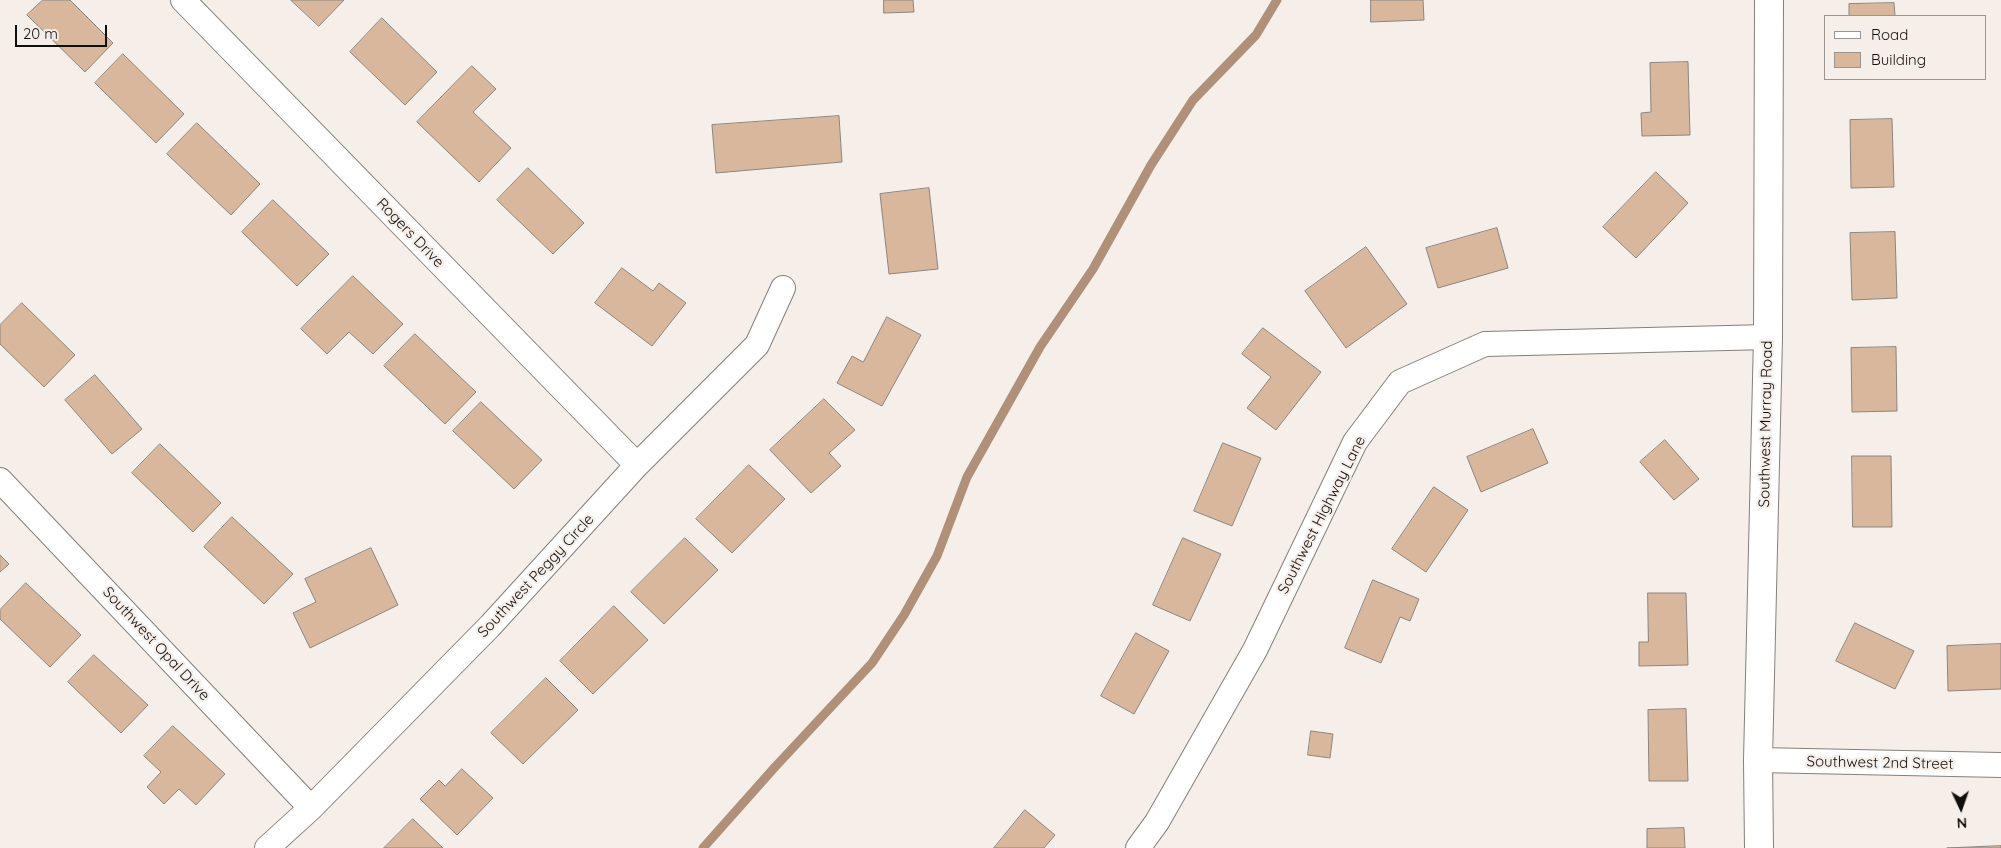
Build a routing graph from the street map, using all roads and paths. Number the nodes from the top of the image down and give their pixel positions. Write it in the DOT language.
graph roads {
  1 [pos="183,0"];
  2 [pos="1769,0"];
  3 [pos="783,288"];
  4 [pos="1768,337"];
  5 [pos="637,466"];
  6 [pos="0,480"];
  7 [pos="1758,760"];
  8 [pos="2001,765"];
  9 [pos="311,808"];
  10 [pos="268,848"];
  11 [pos="1138,848"];
  12 [pos="1758,848"];
  1 -- 5 [label="street, Rogers Drive"];
  2 -- 4 [label="street, Southwest Murray Road"];
  3 -- 5 [label="street, Southwest Peggy Circle"];
  4 -- 7 [label="street, Southwest Murray Road"];
  4 -- 11 [label="street, Southwest Highway Lane"];
  5 -- 9 [label="street, Southwest Peggy Circle"];
  6 -- 9 [label="street, Southwest Opal Drive"];
  7 -- 8 [label="street, Southwest 2nd Street"];
  7 -- 12 [label="street, Southwest Murray Road"];
  9 -- 10 [label="street, Southwest Peggy Circle"];
}
